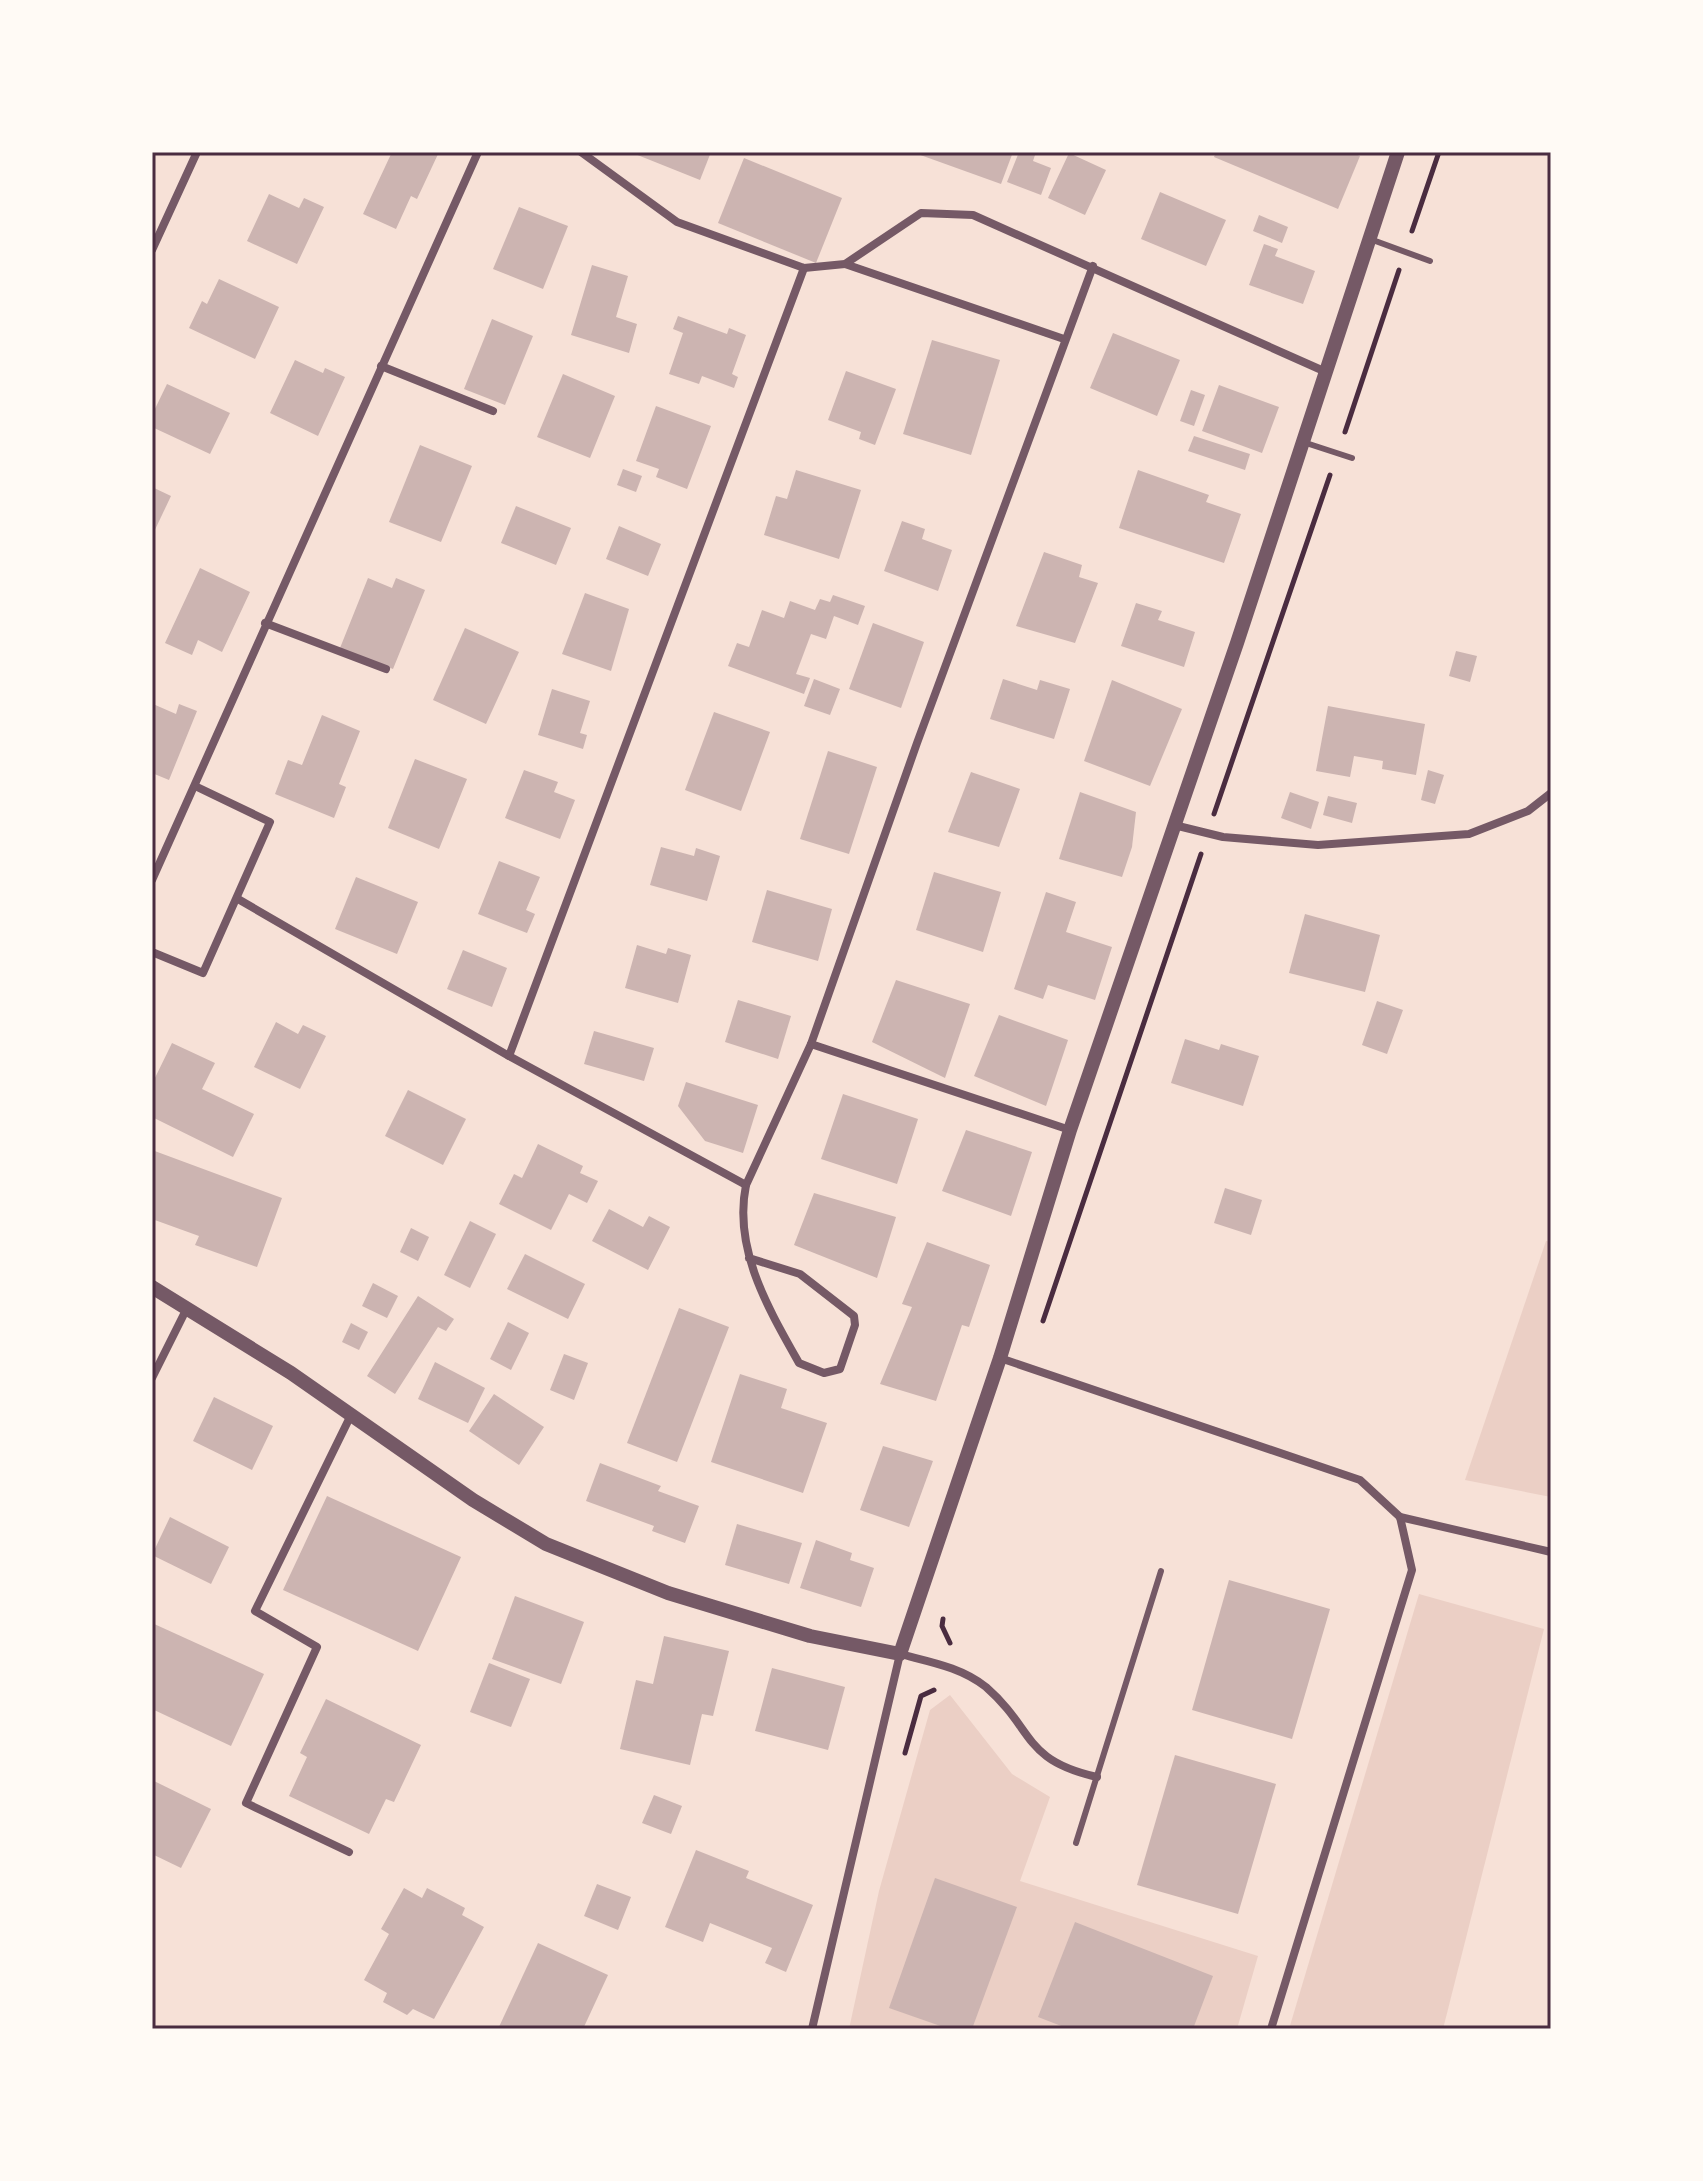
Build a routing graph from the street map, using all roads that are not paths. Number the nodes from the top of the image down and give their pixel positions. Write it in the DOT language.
graph roads {
  1 [pos="197,152"];
  2 [pos="478,152"];
  3 [pos="581,152"];
  4 [pos="1398,152"];
  5 [pos="1370,239"];
  6 [pos="152,250"];
  7 [pos="1430,261"];
  8 [pos="845,264"];
  9 [pos="1093,266"];
  10 [pos="804,268"];
  11 [pos="1064,339"];
  12 [pos="381,366"];
  13 [pos="1326,372"];
  14 [pos="493,411"];
  15 [pos="1303,442"];
  16 [pos="1352,458"];
  17 [pos="265,623"];
  18 [pos="386,669"];
  19 [pos="195,786"];
  20 [pos="1551,793"];
  21 [pos="1174,825"];
  22 [pos="152,880"];
  23 [pos="238,899"];
  24 [pos="152,952"];
  25 [pos="811,1044"];
  26 [pos="509,1056"];
  27 [pos="1070,1130"];
  28 [pos="746,1185"];
  29 [pos="749,1258"];
  30 [pos="152,1287"];
  31 [pos="187,1308"];
  32 [pos="1000,1358"];
  33 [pos="152,1378"];
  34 [pos="351,1415"];
  35 [pos="1400,1517"];
  36 [pos="1551,1552"];
  37 [pos="1161,1571"];
  38 [pos="900,1654"];
  39 [pos="1097,1777"];
  40 [pos="1076,1843"];
  41 [pos="349,1852"];
  42 [pos="812,2029"];
  43 [pos="1271,2029"];
  1 -- 6 [label="street"];
  2 -- 12 [label="street"];
  3 -- 10 [label="street"];
  4 -- 5 [label="street"];
  5 -- 7 [label="lane"];
  5 -- 13 [label="street"];
  8 -- 9 [label="street"];
  8 -- 10 [label="street"];
  8 -- 11 [label="street"];
  9 -- 11 [label="street"];
  9 -- 13 [label="street"];
  10 -- 26 [label="street"];
  11 -- 25 [label="street"];
  12 -- 14 [label="street"];
  12 -- 17 [label="street"];
  13 -- 15 [label="street"];
  15 -- 16 [label="lane"];
  15 -- 21 [label="street"];
  17 -- 18 [label="street"];
  17 -- 19 [label="street"];
  19 -- 22 [label="street"];
  19 -- 23 [label="street"];
  20 -- 21 [label="street"];
  21 -- 27 [label="street"];
  23 -- 24 [label="street"];
  23 -- 26 [label="street"];
  25 -- 27 [label="street"];
  25 -- 28 [label="street"];
  26 -- 28 [label="street"];
  27 -- 32 [label="street"];
  28 -- 29 [label="street"];
  29 -- 29 [label="street"];
  30 -- 31 [label="street"];
  31 -- 33 [label="street"];
  31 -- 34 [label="street"];
  32 -- 35 [label="street"];
  32 -- 38 [label="street"];
  34 -- 38 [label="street"];
  34 -- 41 [label="street"];
  35 -- 36 [label="street"];
  35 -- 43 [label="street"];
  37 -- 39 [label="lane"];
  38 -- 39 [label="street"];
  38 -- 42 [label="street"];
  39 -- 40 [label="lane"];
}
